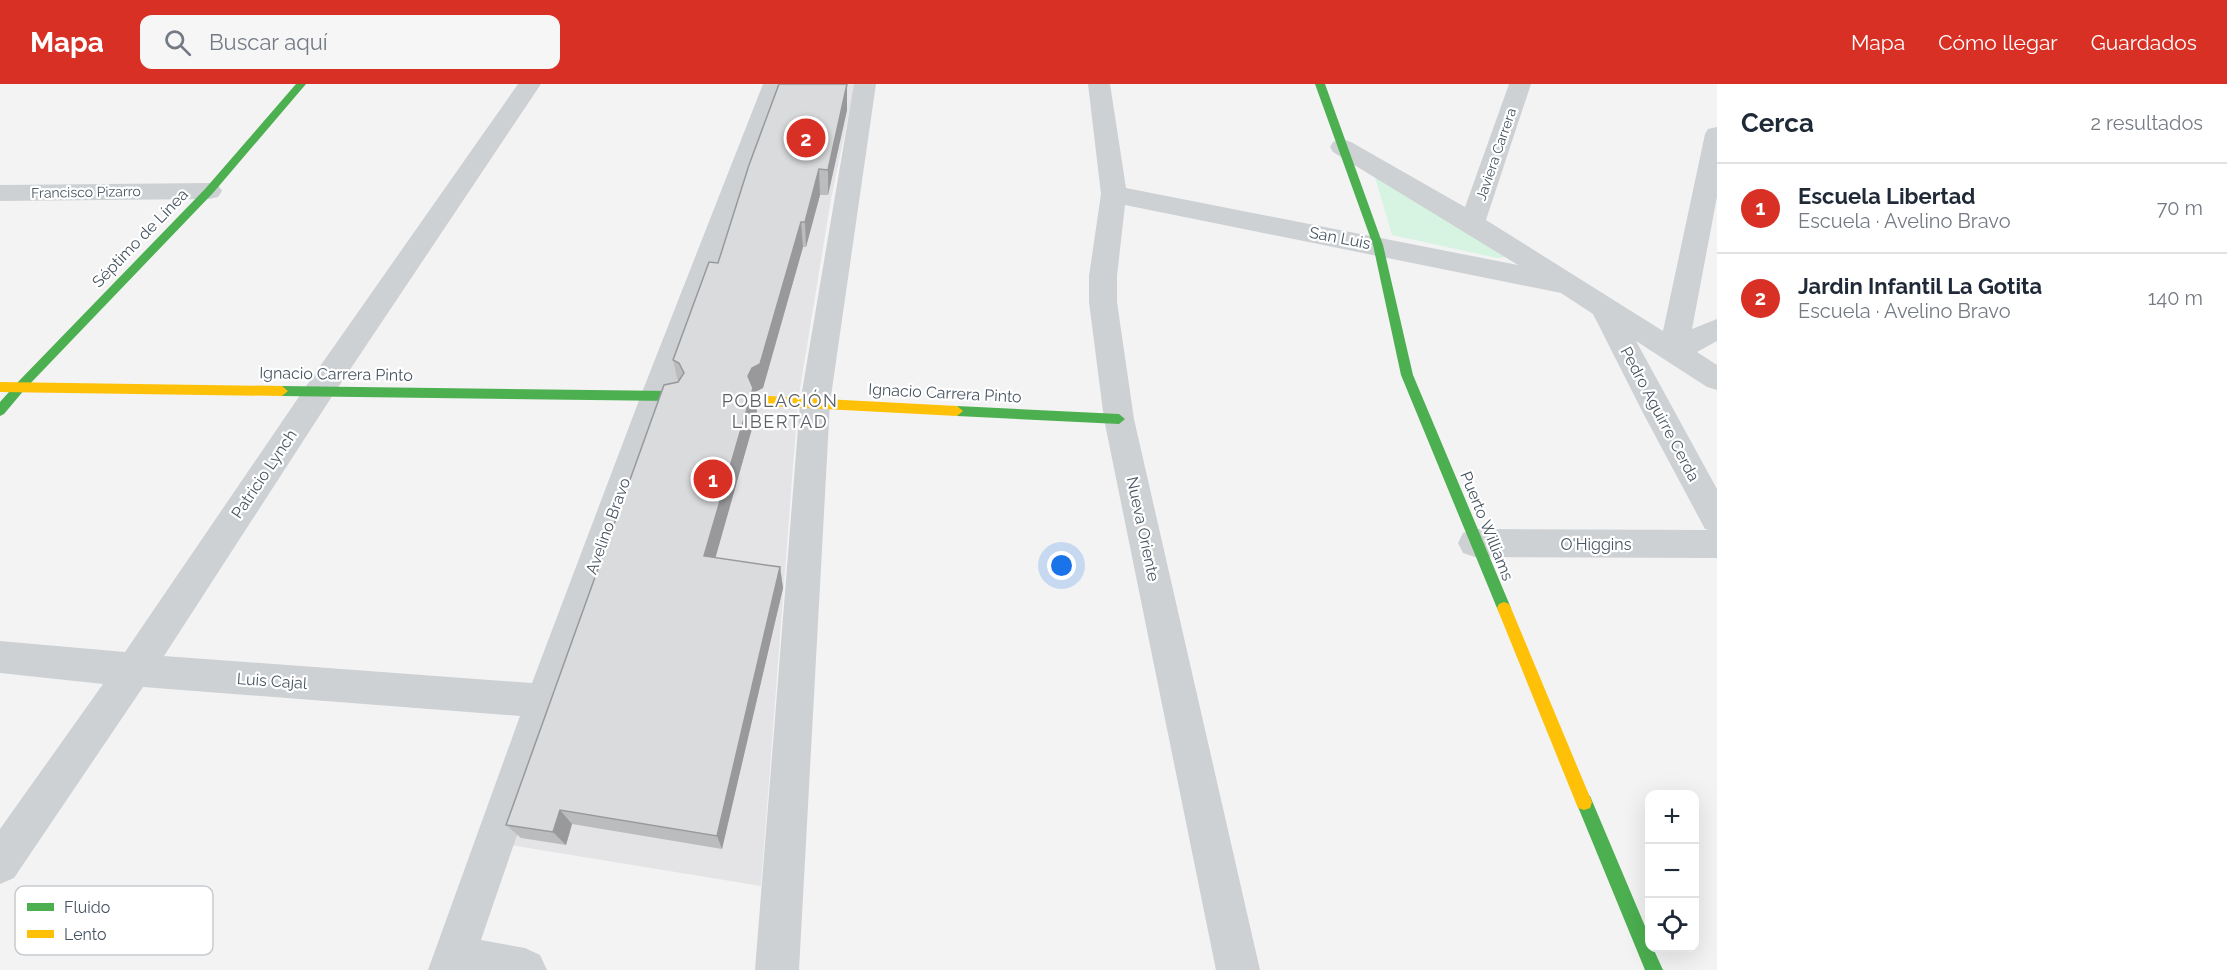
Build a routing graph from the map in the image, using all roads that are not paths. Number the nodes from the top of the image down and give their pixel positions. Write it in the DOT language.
graph roads {
  1 [pos="301,84"];
  2 [pos="530,84"];
  3 [pos="774,84"];
  4 [pos="865,84"];
  5 [pos="1100,84"];
  6 [pos="1320,84"];
  7 [pos="1520,84"];
  8 [pos="1717,134"];
  9 [pos="1342,147"];
  10 [pos="209,191"];
  11 [pos="0,193"];
  12 [pos="1114,194"];
  13 [pos="1472,223"];
  14 [pos="1378,245"];
  15 [pos="1566,284"];
  16 [pos="1604,308"];
  17 [pos="1717,329"];
  18 [pos="1673,351"];
  19 [pos="1717,378"];
  20 [pos="21,386"];
  21 [pos="0,387"];
  22 [pos="320,390"];
  23 [pos="664,395"];
  24 [pos="768,401"];
  25 [pos="814,403"];
  26 [pos="0,411"];
  27 [pos="1119,419"];
  28 [pos="1717,519"];
  29 [pos="1475,543"];
  30 [pos="1717,544"];
  31 [pos="0,657"];
  32 [pos="134,670"];
  33 [pos="544,701"];
  34 [pos="0,864"];
  35 [pos="452,964"];
  36 [pos="525,970"];
  37 [pos="777,970"];
  38 [pos="1238,970"];
  39 [pos="1654,970"];
  1 -- 10 [label="street, Séptimo de Línea"];
  2 -- 22 [label="street, Patricio Lynch"];
  3 -- 23 [label="street, Avelino Bravo"];
  4 -- 25 [label="street"];
  5 -- 12 [label="street, Nueva Oriente"];
  6 -- 9 [label="street, Puerto Williams"];
  7 -- 13 [label="street, Javiera Carrera"];
  8 -- 18 [label="street"];
  9 -- 13 [label="street, San Luis"];
  9 -- 14 [label="street, Puerto Williams"];
  10 -- 11 [label="street, Francisco Pizarro"];
  10 -- 20 [label="street, Séptimo de Línea"];
  12 -- 14 [label="street, San Luis"];
  12 -- 27 [label="street, Nueva Oriente"];
  13 -- 15 [label="street, San Luis"];
  14 -- 15 [label="street, San Luis"];
  14 -- 29 [label="street, Puerto Williams"];
  15 -- 16 [label="street, San Luis"];
  16 -- 18 [label="street, San Luis"];
  16 -- 28 [label="street, Pedro Aguirre Cerda"];
  17 -- 18 [label="street"];
  18 -- 19 [label="street, San Luis"];
  20 -- 21 [label="street, Ignacio Carrera Pinto"];
  20 -- 22 [label="street, Ignacio Carrera Pinto"];
  20 -- 26 [label="street, Séptimo de Línea"];
  22 -- 23 [label="street, Ignacio Carrera Pinto"];
  22 -- 32 [label="street, Patricio Lynch"];
  23 -- 33 [label="street, Avelino Bravo"];
  24 -- 25 [label="street, Ignacio Carrera Pinto"];
  25 -- 27 [label="street, Ignacio Carrera Pinto"];
  25 -- 37 [label="street"];
  27 -- 38 [label="street, Nueva Oriente"];
  29 -- 30 [label="street, O'Higgins"];
  29 -- 39 [label="street, Puerto Williams"];
  31 -- 32 [label="street, Luis Cajal"];
  32 -- 33 [label="street, Luis Cajal"];
  32 -- 34 [label="street, Patricio Lynch"];
  33 -- 35 [label="street, Avelino Bravo"];
  35 -- 36 [label="street"];
}
